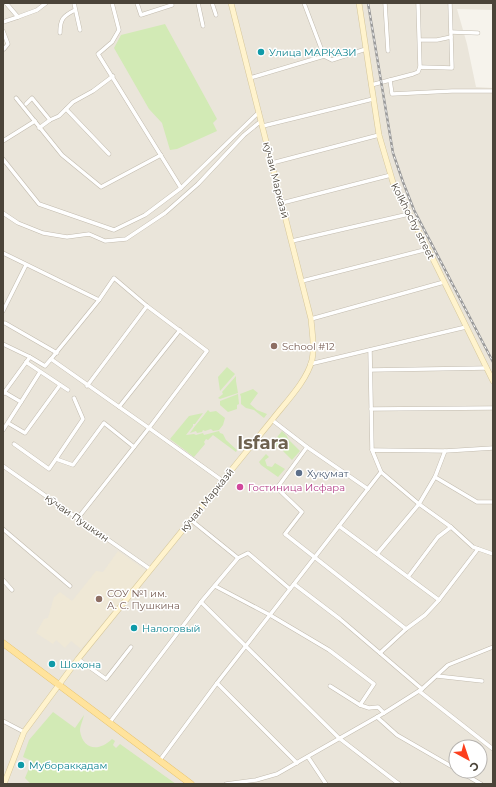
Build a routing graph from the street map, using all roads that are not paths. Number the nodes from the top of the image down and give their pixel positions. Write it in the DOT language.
graph roads {
  1 [pos="6,3"];
  2 [pos="74,3"];
  3 [pos="112,3"];
  4 [pos="137,3"];
  5 [pos="198,3"];
  6 [pos="212,3"];
  7 [pos="231,3"];
  8 [pos="304,3"];
  9 [pos="359,3"];
  10 [pos="385,3"];
  11 [pos="418,3"];
  12 [pos="450,3"];
  13 [pos="44,4"];
  14 [pos="172,5"];
  15 [pos="76,10"];
  16 [pos="216,15"];
  17 [pos="18,17"];
  18 [pos="3,22"];
  19 [pos="203,26"];
  20 [pos="80,30"];
  21 [pos="3,31"];
  22 [pos="451,32"];
  23 [pos="60,33"];
  24 [pos="478,33"];
  25 [pos="451,37"];
  26 [pos="420,40"];
  27 [pos="4,49"];
  28 [pos="366,49"];
  29 [pos="388,51"];
  30 [pos="324,56"];
  31 [pos="420,67"];
  32 [pos="112,76"];
  33 [pos="250,78"];
  34 [pos="390,80"];
  35 [pos="371,85"];
  36 [pos="493,91"];
  37 [pos="16,98"];
  38 [pos="374,99"];
  39 [pos="26,104"];
  40 [pos="66,109"];
  41 [pos="259,112"];
  42 [pos="50,120"];
  43 [pos="35,121"];
  44 [pos="262,123"];
  45 [pos="39,128"];
  46 [pos="379,135"];
  47 [pos="3,141"];
  48 [pos="109,154"];
  49 [pos="161,155"];
  50 [pos="3,158"];
  51 [pos="272,163"];
  52 [pos="390,175"];
  53 [pos="181,188"];
  54 [pos="282,203"];
  55 [pos="3,213"];
  56 [pos="409,214"];
  57 [pos="292,241"];
  58 [pos="428,249"];
  59 [pos="3,253"];
  60 [pos="26,265"];
  61 [pos="302,282"];
  62 [pos="444,282"];
  63 [pos="99,300"];
  64 [pos="147,306"];
  65 [pos="3,311"];
  66 [pos="311,319"];
  67 [pos="5,323"];
  68 [pos="466,327"];
  69 [pos="180,330"];
  70 [pos="3,344"];
  71 [pos="370,350"];
  72 [pos="57,353"];
  73 [pos="30,357"];
  74 [pos="51,360"];
  75 [pos="26,362"];
  76 [pos="310,364"];
  77 [pos="487,368"];
  78 [pos="371,370"];
  79 [pos="40,372"];
  80 [pos="493,381"];
  81 [pos="60,385"];
  82 [pos="87,386"];
  83 [pos="68,390"];
  84 [pos="4,393"];
  85 [pos="74,398"];
  86 [pos="21,402"];
  87 [pos="119,407"];
  88 [pos="493,408"];
  89 [pos="371,409"];
  90 [pos="272,420"];
  91 [pos="8,423"];
  92 [pos="150,428"];
  93 [pos="3,430"];
  94 [pos="14,444"];
  95 [pos="134,447"];
  96 [pos="308,447"];
  97 [pos="493,448"];
  98 [pos="372,450"];
  99 [pos="445,451"];
  100 [pos="56,459"];
  101 [pos="3,466"];
  102 [pos="381,472"];
  103 [pos="435,477"];
  104 [pos="222,481"];
  105 [pos="368,489"];
  106 [pos="493,502"];
  107 [pos="419,504"];
  108 [pos="78,518"];
  109 [pos="191,520"];
  110 [pos="339,526"];
  111 [pos="451,527"];
  112 [pos="3,529"];
  113 [pos="478,549"];
  114 [pos="377,554"];
  115 [pos="493,554"];
  116 [pos="315,557"];
  117 [pos="238,558"];
  118 [pos="150,570"];
  119 [pos="408,577"];
  120 [pos="3,580"];
  121 [pos="294,584"];
  122 [pos="70,586"];
  123 [pos="215,586"];
  124 [pos="290,589"];
  125 [pos="12,590"];
  126 [pos="439,600"];
  127 [pos="201,602"];
  128 [pos="270,615"];
  129 [pos="406,629"];
  130 [pos="3,643"];
  131 [pos="246,646"];
  132 [pos="131,647"];
  133 [pos="493,647"];
  134 [pos="380,653"];
  135 [pos="78,659"];
  136 [pos="437,676"];
  137 [pos="482,681"];
  138 [pos="217,683"];
  139 [pos="59,685"];
  140 [pos="330,686"];
  141 [pos="420,690"];
  142 [pos="360,705"];
  143 [pos="384,713"];
  144 [pos="377,717"];
  145 [pos="3,721"];
  146 [pos="110,722"];
  147 [pos="24,732"];
  148 [pos="339,738"];
  149 [pos="493,749"];
  150 [pos="308,758"];
  151 [pos="160,760"];
  152 [pos="297,763"];
  153 [pos="448,764"];
  154 [pos="4,784"];
  155 [pos="192,784"];
  156 [pos="226,784"];
  157 [pos="326,784"];
  158 [pos="400,784"];
  1 -- 17 [label="street"];
  2 -- 15 [label="street"];
  3 -- 32 [label="street"];
  4 -- 14 [label="street"];
  5 -- 19 [label="street"];
  6 -- 16 [label="street"];
  7 -- 33 [label="main road, кӯчаи Марказӣ"];
  8 -- 30 [label="street"];
  9 -- 28 [label="main road, Kolkhochy street"];
  10 -- 29 [label="street"];
  11 -- 26 [label="street"];
  12 -- 22 [label="street"];
  13 -- 17 [label="street"];
  15 -- 20 [label="street"];
  15 -- 23 [label="street"];
  17 -- 18 [label="street"];
  21 -- 27 [label="street"];
  22 -- 24 [label="street"];
  22 -- 25 [label="street"];
  25 -- 26 [label="street"];
  25 -- 31 [label="street"];
  26 -- 31 [label="street"];
  28 -- 30 [label="street"];
  28 -- 35 [label="main road, Kolkhochy street"];
  30 -- 33 [label="street"];
  31 -- 34 [label="street"];
  32 -- 40 [label="street"];
  32 -- 49 [label="street"];
  33 -- 41 [label="main road, кӯчаи Марказӣ"];
  34 -- 35 [label="street"];
  34 -- 36 [label="street"];
  35 -- 38 [label="main road, Kolkhochy street"];
  37 -- 43 [label="street"];
  38 -- 44 [label="street"];
  38 -- 46 [label="main road, Kolkhochy street"];
  39 -- 42 [label="street"];
  40 -- 42 [label="street"];
  40 -- 48 [label="street"];
  41 -- 44 [label="main road, кӯчаи Марказӣ"];
  41 -- 53 [label="street"];
  42 -- 45 [label="street"];
  43 -- 45 [label="street"];
  43 -- 47 [label="street"];
  44 -- 51 [label="main road, кӯчаи Марказӣ"];
  44 -- 55 [label="street"];
  45 -- 49 [label="street"];
  46 -- 51 [label="street"];
  46 -- 52 [label="main road, Kolkhochy street"];
  49 -- 53 [label="street"];
  50 -- 53 [label="street"];
  51 -- 54 [label="main road, кӯчаи Марказӣ"];
  52 -- 54 [label="street"];
  52 -- 56 [label="main road, Kolkhochy street"];
  54 -- 57 [label="main road, кӯчаи Марказӣ"];
  56 -- 57 [label="street"];
  56 -- 58 [label="main road, Kolkhochy street"];
  57 -- 61 [label="main road, кӯчаи Марказӣ"];
  58 -- 61 [label="street"];
  58 -- 62 [label="main road, Kolkhochy street"];
  59 -- 60 [label="street"];
  60 -- 63 [label="street"];
  60 -- 65 [label="street"];
  61 -- 66 [label="main road, кӯчаи Марказӣ"];
  62 -- 66 [label="street"];
  62 -- 68 [label="main road, Kolkhochy street"];
  63 -- 64 [label="street"];
  63 -- 72 [label="street"];
  64 -- 69 [label="street"];
  64 -- 82 [label="street"];
  66 -- 76 [label="main road, кӯчаи Марказӣ"];
  67 -- 72 [label="street"];
  68 -- 71 [label="street"];
  68 -- 77 [label="main road, Kolkhochy street"];
  69 -- 87 [label="street"];
  69 -- 92 [label="street"];
  70 -- 73 [label="street"];
  71 -- 76 [label="street"];
  71 -- 78 [label="street"];
  72 -- 74 [label="street"];
  73 -- 74 [label="street"];
  73 -- 75 [label="street"];
  74 -- 82 [label="street"];
  75 -- 79 [label="street"];
  75 -- 84 [label="street"];
  76 -- 90 [label="main road, кӯчаи Марказӣ"];
  77 -- 78 [label="street"];
  77 -- 80 [label="main road, Kolkhochy street"];
  78 -- 89 [label="street"];
  79 -- 81 [label="street"];
  79 -- 86 [label="street"];
  81 -- 83 [label="street"];
  81 -- 91 [label="street"];
  82 -- 87 [label="street"];
  84 -- 86 [label="street"];
  85 -- 100 [label="street"];
  86 -- 91 [label="street"];
  87 -- 92 [label="street"];
  88 -- 89 [label="street"];
  89 -- 98 [label="street"];
  90 -- 96 [label="street"];
  90 -- 104 [label="main road, кӯчаи Марказӣ"];
  91 -- 93 [label="street"];
  92 -- 95 [label="street"];
  92 -- 104 [label="street"];
  94 -- 100 [label="street"];
  95 -- 100 [label="street"];
  95 -- 108 [label="street"];
  96 -- 105 [label="street"];
  96 -- 116 [label="street"];
  97 -- 99 [label="street"];
  98 -- 99 [label="street"];
  98 -- 102 [label="street"];
  99 -- 103 [label="street"];
  101 -- 108 [label="street, кӯчаи Пушкин"];
  102 -- 105 [label="street"];
  102 -- 107 [label="street"];
  103 -- 106 [label="street"];
  103 -- 107 [label="street"];
  104 -- 109 [label="main road, кӯчаи Марказӣ"];
  105 -- 110 [label="street"];
  107 -- 111 [label="street"];
  107 -- 114 [label="street"];
  108 -- 118 [label="street, кӯчаи Пушкин"];
  109 -- 117 [label="street"];
  109 -- 118 [label="main road, кӯчаи Марказӣ"];
  110 -- 114 [label="street"];
  110 -- 116 [label="street"];
  111 -- 113 [label="street"];
  111 -- 119 [label="street"];
  112 -- 122 [label="street"];
  113 -- 115 [label="street"];
  113 -- 126 [label="street"];
  114 -- 119 [label="street"];
  116 -- 121 [label="street"];
  116 -- 129 [label="street"];
  117 -- 123 [label="street"];
  117 -- 124 [label="street"];
  118 -- 135 [label="main road, кӯчаи Марказӣ"];
  119 -- 126 [label="street"];
  120 -- 125 [label="street"];
  121 -- 124 [label="street"];
  121 -- 134 [label="street"];
  123 -- 127 [label="street"];
  123 -- 128 [label="street"];
  124 -- 128 [label="street"];
  126 -- 129 [label="street"];
  127 -- 131 [label="street"];
  127 -- 146 [label="street"];
  128 -- 131 [label="street"];
  128 -- 142 [label="street"];
  129 -- 134 [label="street"];
  130 -- 139 [label="main road"];
  131 -- 138 [label="street"];
  131 -- 148 [label="street"];
  132 -- 135 [label="street"];
  133 -- 136 [label="street"];
  134 -- 141 [label="street"];
  135 -- 139 [label="main road, кӯчаи Марказӣ"];
  136 -- 137 [label="street"];
  136 -- 141 [label="street"];
  138 -- 151 [label="street"];
  138 -- 152 [label="street"];
  139 -- 146 [label="main road"];
  139 -- 147 [label="main road, кӯчаи Марказӣ"];
  140 -- 142 [label="street"];
  141 -- 143 [label="street"];
  141 -- 149 [label="street"];
  142 -- 143 [label="street"];
  143 -- 144 [label="street"];
  144 -- 148 [label="street"];
  144 -- 153 [label="street"];
  145 -- 147 [label="street"];
  146 -- 151 [label="main road"];
  147 -- 154 [label="main road, кӯчаи Марказӣ"];
  148 -- 150 [label="street"];
  148 -- 158 [label="street"];
  150 -- 152 [label="street"];
  150 -- 157 [label="street"];
  151 -- 155 [label="main road"];
  152 -- 156 [label="street"];
}
